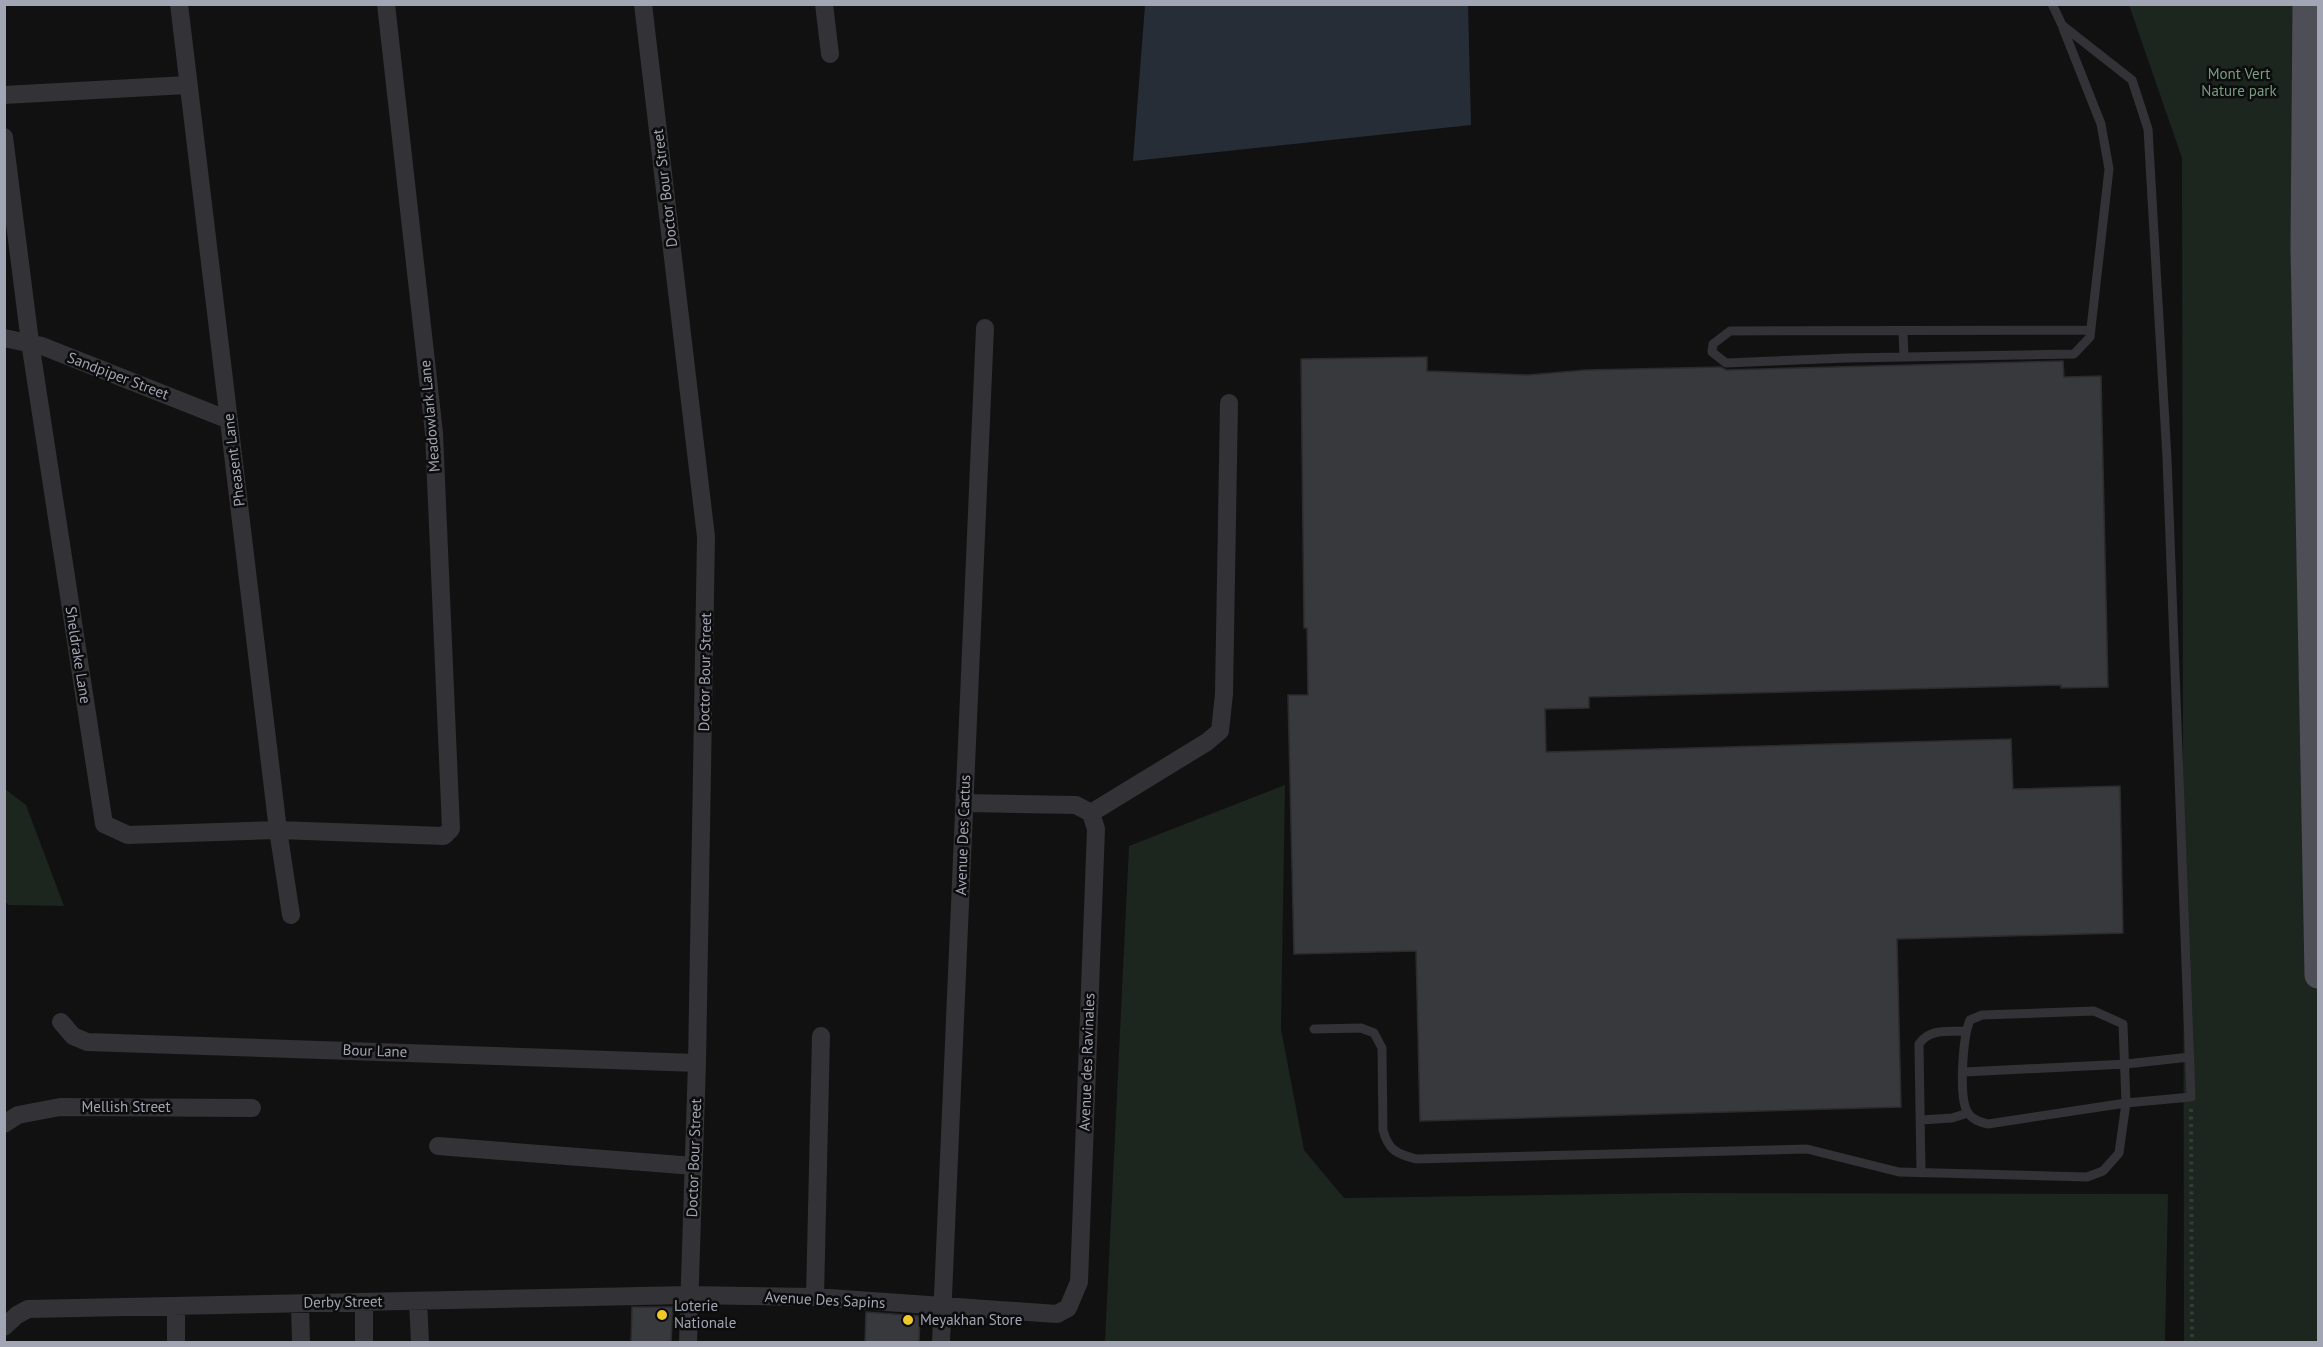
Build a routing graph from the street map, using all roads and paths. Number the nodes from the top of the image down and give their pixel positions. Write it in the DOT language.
graph roads {
  1 [pos="179,4"];
  2 [pos="386,4"];
  3 [pos="643,4"];
  4 [pos="824,4"];
  5 [pos="2052,4"];
  6 [pos="2306,4"];
  7 [pos="2062,25"];
  8 [pos="830,54"];
  9 [pos="187,85"];
  10 [pos="4,95"];
  11 [pos="4,137"];
  12 [pos="985,328"];
  13 [pos="2091,330"];
  14 [pos="1904,332"];
  15 [pos="4,338"];
  16 [pos="30,342"];
  17 [pos="1904,357"];
  18 [pos="1229,402"];
  19 [pos="229,420"];
  20 [pos="965,803"];
  21 [pos="1092,813"];
  22 [pos="451,829"];
  23 [pos="278,830"];
  24 [pos="291,915"];
  25 [pos="2319,975"];
  26 [pos="61,1022"];
  27 [pos="1314,1029"];
  28 [pos="1965,1031"];
  29 [pos="821,1036"];
  30 [pos="2190,1057"];
  31 [pos="697,1064"];
  32 [pos="2126,1064"];
  33 [pos="1964,1072"];
  34 [pos="2191,1097"];
  35 [pos="2126,1103"];
  36 [pos="252,1108"];
  37 [pos="1968,1113"];
  38 [pos="1921,1120"];
  39 [pos="4,1124"];
  40 [pos="438,1146"];
  41 [pos="694,1166"];
  42 [pos="1921,1173"];
  43 [pos="688,1295"];
  44 [pos="815,1297"];
  45 [pos="418,1301"];
  46 [pos="364,1302"];
  47 [pos="300,1304"];
  48 [pos="176,1306"];
  49 [pos="943,1308"];
  50 [pos="1068,1308"];
  51 [pos="4,1327"];
  52 [pos="176,1342"];
  53 [pos="301,1342"];
  54 [pos="363,1342"];
  55 [pos="420,1342"];
  56 [pos="688,1342"];
  57 [pos="941,1342"];
  58 [pos="2192,1342"];
  1 -- 9 [label="street, Pheasent Lane"];
  2 -- 22 [label="street, Meadowlark Lane"];
  3 -- 31 [label="street, Doctor Bour Street"];
  4 -- 8 [label="street"];
  5 -- 7 [label="lane"];
  6 -- 25 [label="main road"];
  7 -- 13 [label="lane"];
  7 -- 30 [label="lane"];
  9 -- 10 [label="street"];
  9 -- 19 [label="street, Pheasent Lane"];
  11 -- 16 [label="street, Sheldrake Lane"];
  12 -- 20 [label="street, Avenue Des Cactus"];
  13 -- 14 [label="lane"];
  13 -- 17 [label="lane"];
  14 -- 17 [label="lane"];
  14 -- 17 [label="lane"];
  15 -- 16 [label="street, Sandpiper Street"];
  16 -- 19 [label="street, Sandpiper Street"];
  16 -- 23 [label="street, Sheldrake Lane"];
  18 -- 21 [label="street"];
  19 -- 23 [label="street, Pheasent Lane"];
  20 -- 21 [label="street"];
  20 -- 49 [label="street, Avenue Des Cactus"];
  21 -- 50 [label="street, Avenue des Ravinales"];
  22 -- 23 [label="street, Sheldrake Lane"];
  23 -- 24 [label="street, Pheasent Lane"];
  26 -- 31 [label="street, Bour Lane"];
  27 -- 42 [label="lane"];
  28 -- 32 [label="lane"];
  28 -- 33 [label="lane"];
  28 -- 38 [label="lane"];
  29 -- 44 [label="street"];
  30 -- 32 [label="lane"];
  30 -- 34 [label="lane"];
  31 -- 41 [label="street, Doctor Bour Street"];
  32 -- 33 [label="lane"];
  32 -- 35 [label="lane"];
  33 -- 37 [label="lane"];
  34 -- 35 [label="lane"];
  34 -- 58 [label="path"];
  35 -- 37 [label="lane"];
  35 -- 42 [label="lane"];
  36 -- 39 [label="street, Mellish Street"];
  37 -- 38 [label="lane"];
  38 -- 42 [label="lane"];
  40 -- 41 [label="street"];
  41 -- 43 [label="street, Doctor Bour Street"];
  43 -- 44 [label="street, Avenue Des Sapins"];
  43 -- 45 [label="street, Derby Street"];
  43 -- 56 [label="street, Doctor Bour Street"];
  44 -- 49 [label="street, Avenue Des Sapins"];
  45 -- 46 [label="street, Derby Street"];
  45 -- 55 [label="street"];
  46 -- 47 [label="street, Derby Street"];
  46 -- 54 [label="street"];
  47 -- 48 [label="street, Derby Street"];
  47 -- 53 [label="street"];
  48 -- 51 [label="street, Derby Street"];
  48 -- 52 [label="street"];
  49 -- 50 [label="street, Avenue Des Sapins"];
  49 -- 57 [label="street, Avenue Des Cactus"];
}
